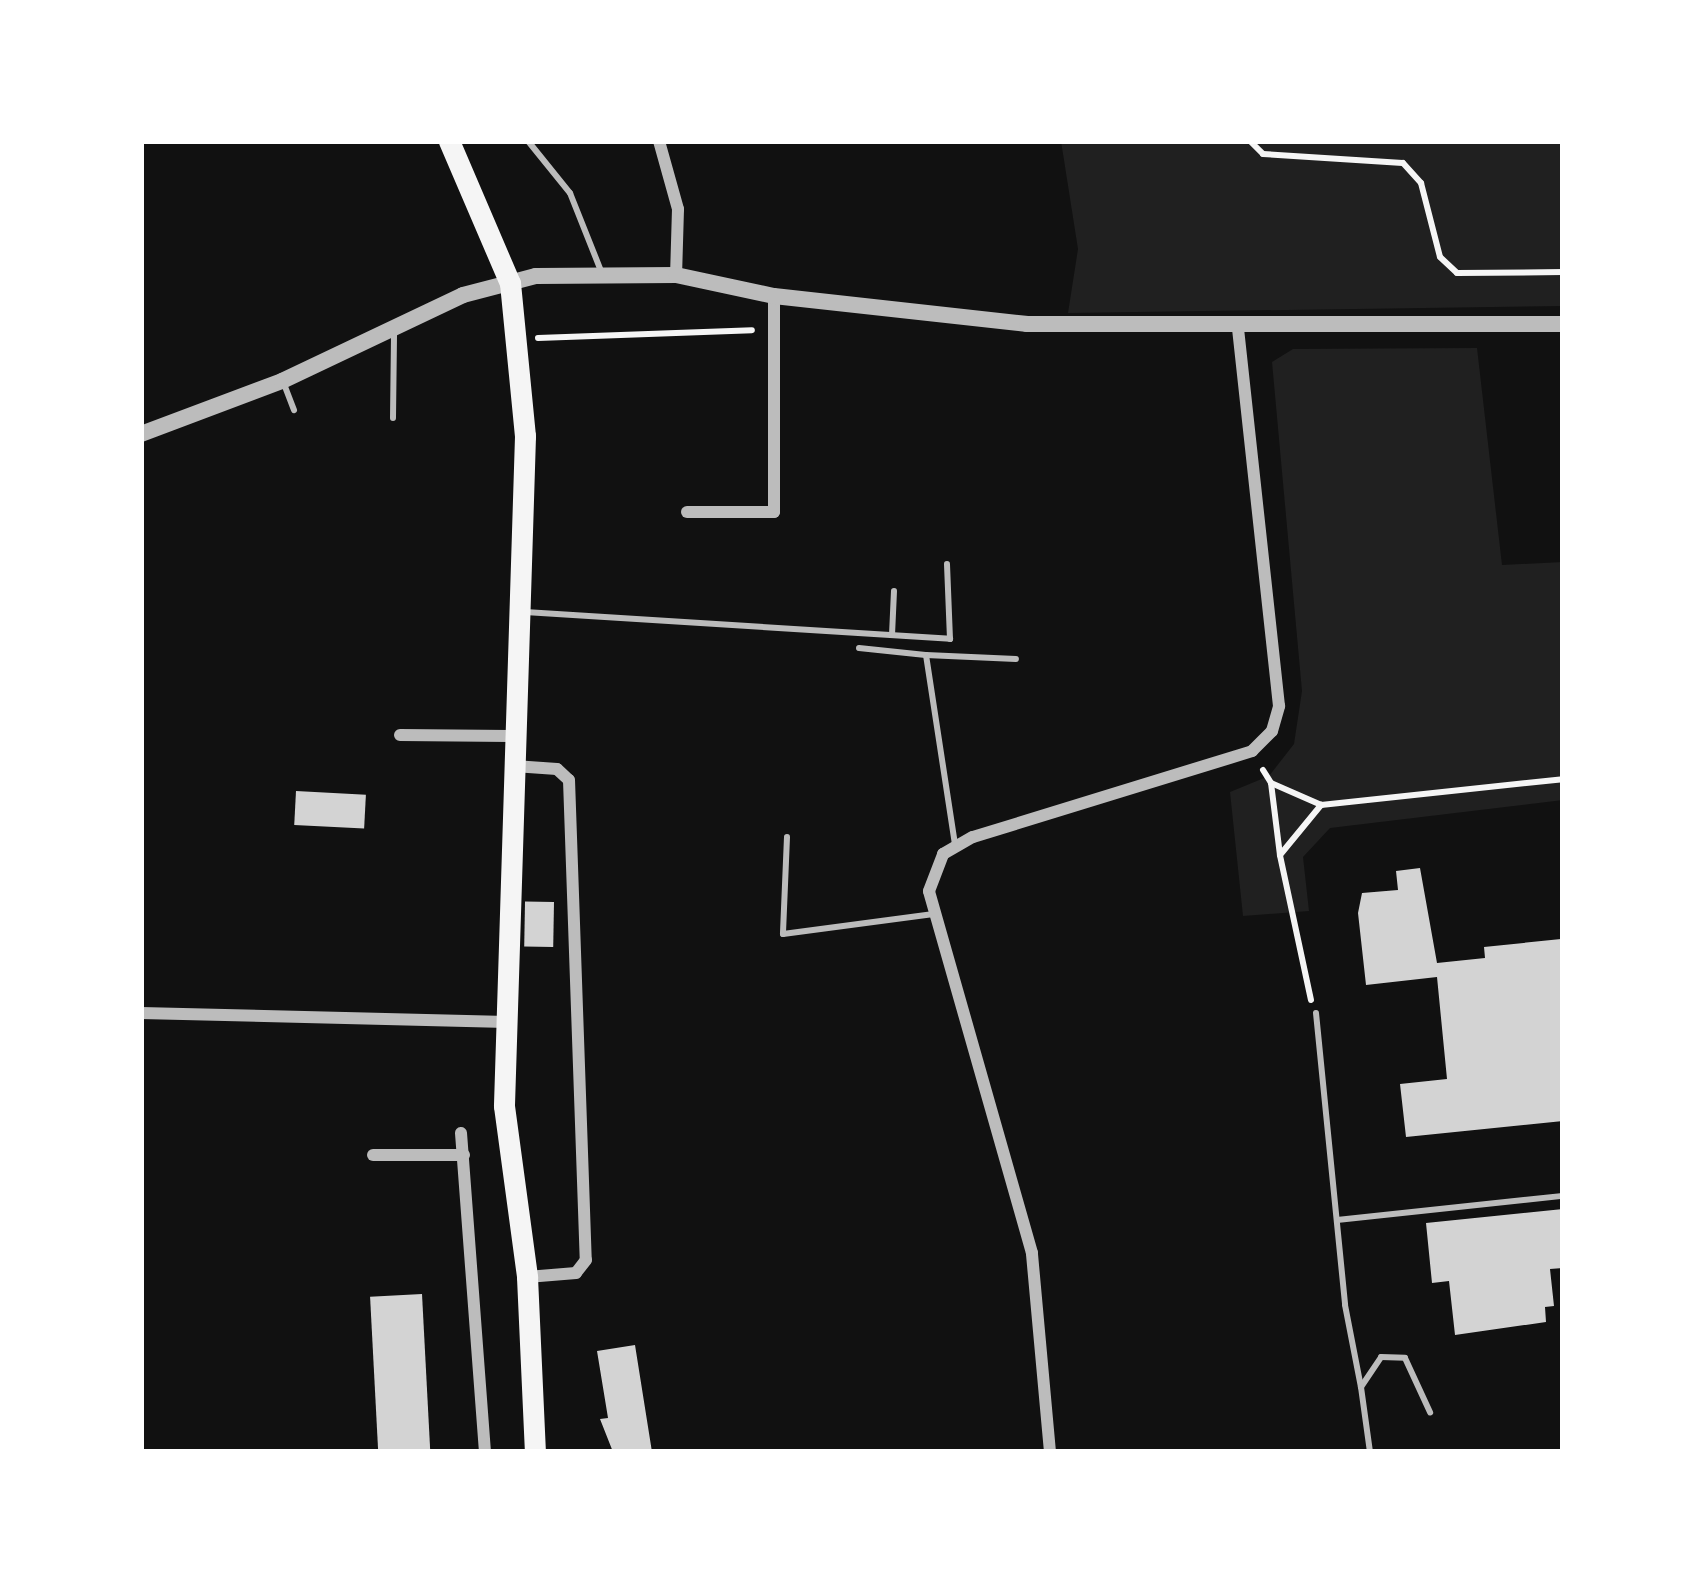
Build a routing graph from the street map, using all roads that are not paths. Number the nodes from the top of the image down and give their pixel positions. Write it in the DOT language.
graph roads {
  1 [pos="449,141"];
  2 [pos="528,141"];
  3 [pos="659,141"];
  4 [pos="601,271"];
  5 [pos="676,275"];
  6 [pos="510,283"];
  7 [pos="774,296"];
  8 [pos="1563,324"];
  9 [pos="394,328"];
  10 [pos="1238,329"];
  11 [pos="282,381"];
  12 [pos="294,410"];
  13 [pos="393,418"];
  14 [pos="141,434"];
  15 [pos="686,512"];
  16 [pos="947,564"];
  17 [pos="894,591"];
  18 [pos="522,612"];
  19 [pos="892,635"];
  20 [pos="859,648"];
  21 [pos="926,655"];
  22 [pos="1016,659"];
  23 [pos="400,735"];
  24 [pos="515,736"];
  25 [pos="514,766"];
  26 [pos="787,837"];
  27 [pos="956,845"];
  28 [pos="932,914"];
  29 [pos="141,1013"];
  30 [pos="1316,1013"];
  31 [pos="507,1022"];
  32 [pos="461,1133"];
  33 [pos="373,1155"];
  34 [pos="464,1155"];
  35 [pos="1563,1196"];
  36 [pos="1337,1220"];
  37 [pos="526,1277"];
  38 [pos="1361,1387"];
  39 [pos="1430,1412"];
  40 [pos="485,1452"];
  41 [pos="536,1452"];
  42 [pos="1050,1452"];
  43 [pos="1370,1452"];
  1 -- 6 [label="main road"];
  2 -- 4 [label="lane"];
  3 -- 5 [label="street"];
  4 -- 5 [label="street"];
  4 -- 6 [label="street"];
  5 -- 7 [label="street"];
  6 -- 9 [label="street"];
  6 -- 18 [label="main road"];
  7 -- 10 [label="street"];
  7 -- 15 [label="street"];
  8 -- 10 [label="street"];
  9 -- 11 [label="street"];
  9 -- 13 [label="lane"];
  10 -- 27 [label="street"];
  11 -- 12 [label="lane"];
  11 -- 14 [label="street"];
  16 -- 19 [label="lane"];
  17 -- 19 [label="lane"];
  18 -- 19 [label="lane"];
  18 -- 24 [label="main road"];
  20 -- 21 [label="lane"];
  21 -- 22 [label="lane"];
  21 -- 27 [label="lane"];
  23 -- 24 [label="street"];
  24 -- 25 [label="main road"];
  25 -- 31 [label="main road"];
  25 -- 37 [label="street"];
  26 -- 28 [label="lane"];
  27 -- 28 [label="street"];
  28 -- 42 [label="street"];
  29 -- 31 [label="street"];
  30 -- 36 [label="lane"];
  31 -- 37 [label="main road"];
  32 -- 34 [label="street"];
  33 -- 34 [label="street"];
  34 -- 40 [label="street"];
  35 -- 36 [label="lane"];
  36 -- 38 [label="lane"];
  37 -- 41 [label="main road"];
  38 -- 39 [label="lane"];
  38 -- 43 [label="lane"];
}
